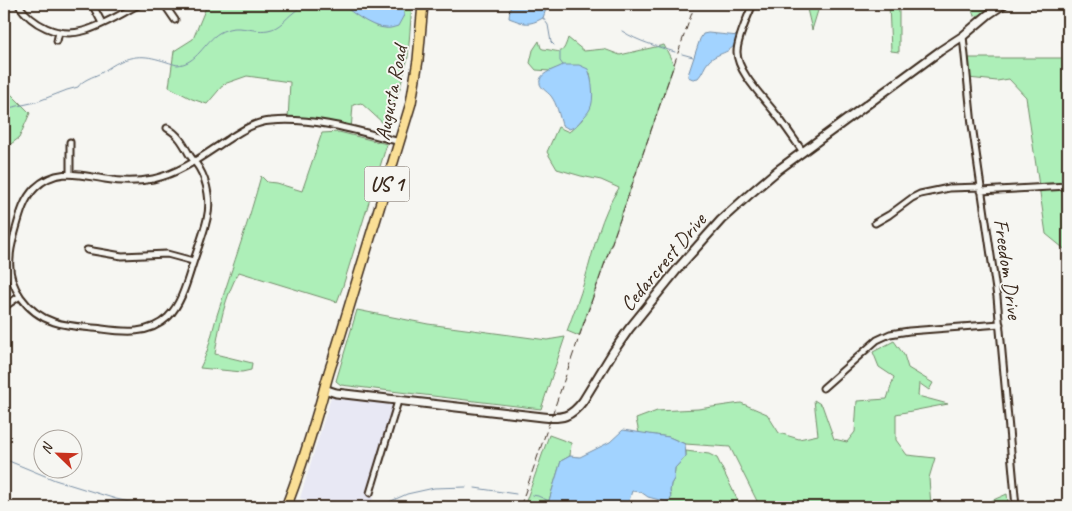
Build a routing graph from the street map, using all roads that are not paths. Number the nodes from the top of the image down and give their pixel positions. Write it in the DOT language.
graph roads {
  1 [pos="18,4"];
  2 [pos="92,4"];
  3 [pos="140,4"];
  4 [pos="164,4"];
  5 [pos="423,4"];
  6 [pos="753,4"];
  7 [pos="1004,4"];
  8 [pos="175,20"];
  9 [pos="102,23"];
  10 [pos="59,32"];
  11 [pos="963,36"];
  12 [pos="57,41"];
  13 [pos="167,128"];
  14 [pos="70,142"];
  15 [pos="400,142"];
  16 [pos="803,152"];
  17 [pos="194,161"];
  18 [pos="70,173"];
  19 [pos="1068,186"];
  20 [pos="981,189"];
  21 [pos="875,223"];
  22 [pos="87,250"];
  23 [pos="193,261"];
  24 [pos="20,296"];
  25 [pos="4,307"];
  26 [pos="1000,324"];
  27 [pos="823,388"];
  28 [pos="324,389"];
  29 [pos="398,401"];
  30 [pos="370,493"];
  31 [pos="1068,506"];
  32 [pos="286,507"];
  33 [pos="1016,507"];
  34 [pos="1059,507"];
  1 -- 10 [label="street"];
  2 -- 9 [label="street"];
  3 -- 9 [label="street"];
  4 -- 8 [label="street"];
  5 -- 15 [label="main road, Augusta Road / US 1"];
  6 -- 16 [label="street"];
  7 -- 11 [label="street, Cedarcrest Drive"];
  9 -- 10 [label="street"];
  10 -- 12 [label="street"];
  11 -- 16 [label="street, Cedarcrest Drive"];
  11 -- 20 [label="street, Freedom Drive"];
  13 -- 17 [label="street"];
  14 -- 18 [label="street"];
  15 -- 17 [label="street"];
  15 -- 28 [label="main road, Augusta Road / US 1"];
  16 -- 29 [label="street, Cedarcrest Drive"];
  17 -- 18 [label="street"];
  17 -- 23 [label="street"];
  18 -- 24 [label="street"];
  19 -- 20 [label="street"];
  20 -- 21 [label="street"];
  20 -- 26 [label="street, Freedom Drive"];
  22 -- 23 [label="street"];
  23 -- 24 [label="street"];
  24 -- 25 [label="street"];
  26 -- 27 [label="street"];
  26 -- 33 [label="street, Freedom Drive"];
  28 -- 29 [label="street, Cedarcrest Drive"];
  28 -- 32 [label="main road, Augusta Road / US 1"];
  29 -- 30 [label="street"];
  31 -- 34 [label="street"];
}
